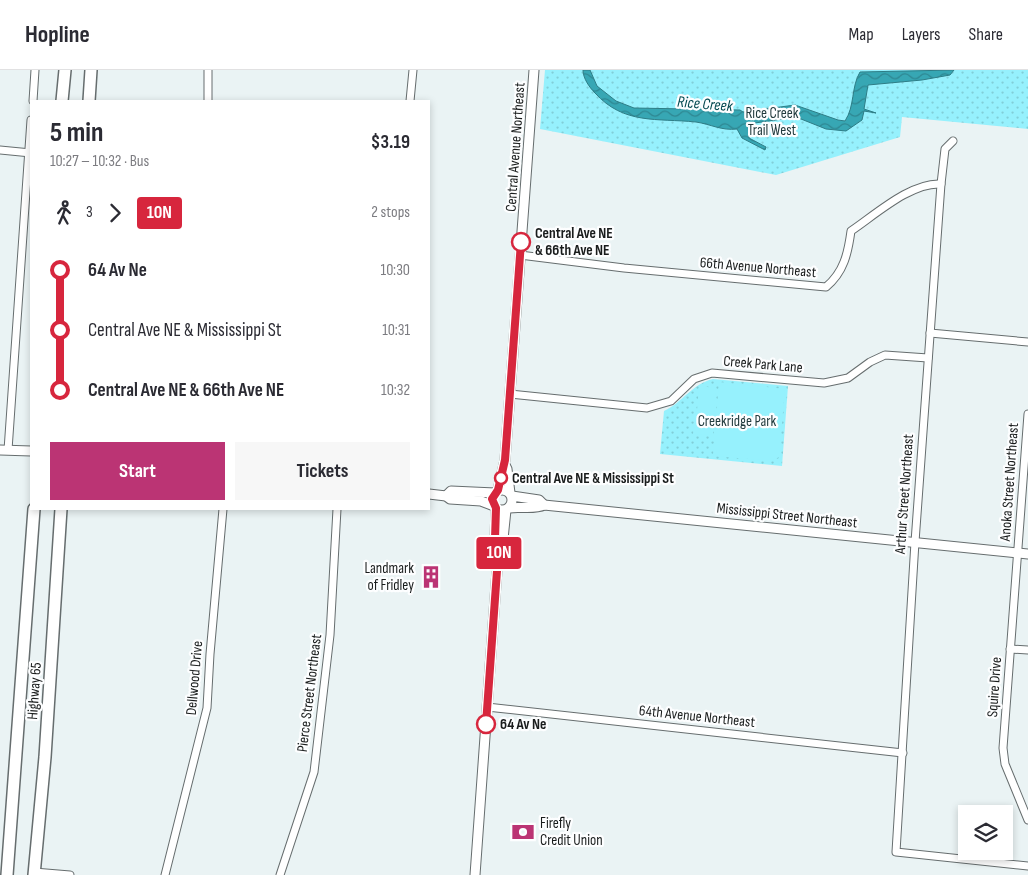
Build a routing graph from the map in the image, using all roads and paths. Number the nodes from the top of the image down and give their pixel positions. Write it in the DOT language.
graph roads {
  1 [pos="35,70"];
  2 [pos="65,70"];
  3 [pos="91,70"];
  4 [pos="208,70"];
  5 [pos="412,70"];
  6 [pos="534,70"];
  7 [pos="33,100"];
  8 [pos="62,100"];
  9 [pos="89,100"];
  10 [pos="208,100"];
  11 [pos="410,100"];
  12 [pos="953,141"];
  13 [pos="0,150"];
  14 [pos="30,153"];
  15 [pos="941,184"];
  16 [pos="520,255"];
  17 [pos="930,333"];
  18 [pos="1028,342"];
  19 [pos="928,358"];
  20 [pos="510,394"];
  21 [pos="1028,414"];
  22 [pos="4,450"];
  23 [pos="30,452"];
  24 [pos="505,465"];
  25 [pos="496,492"];
  26 [pos="430,494"];
  27 [pos="511,494"];
  28 [pos="446,496"];
  29 [pos="544,505"];
  30 [pos="495,507"];
  31 [pos="507,509"];
  32 [pos="34,510"];
  33 [pos="61,510"];
  34 [pos="223,510"];
  35 [pos="337,510"];
  36 [pos="499,542"];
  37 [pos="914,542"];
  38 [pos="1017,552"];
  39 [pos="1028,554"];
  40 [pos="1010,649"];
  41 [pos="1028,650"];
  42 [pos="487,707"];
  43 [pos="903,753"];
  44 [pos="1028,820"];
  45 [pos="1028,866"];
  46 [pos="5,870"];
  47 [pos="34,873"];
  48 [pos="70,875"];
  49 [pos="165,875"];
  50 [pos="280,875"];
  51 [pos="475,875"];
  1 -- 7 [label="street"];
  2 -- 8 [label="highway"];
  3 -- 9 [label="highway"];
  4 -- 10 [label="street"];
  5 -- 11 [label="street"];
  6 -- 16 [label="street, Central Avenue Northeast"];
  12 -- 15 [label="street, Arthur Street Northeast"];
  13 -- 14 [label="street"];
  14 -- 22 [label="street"];
  15 -- 16 [label="street, 66th Avenue Northeast"];
  15 -- 17 [label="street, Arthur Street Northeast"];
  16 -- 20 [label="street, Central Avenue Northeast"];
  17 -- 18 [label="street"];
  17 -- 19 [label="street, Arthur Street Northeast"];
  19 -- 20 [label="street, Creek Park Lane"];
  19 -- 37 [label="street, Arthur Street Northeast"];
  20 -- 24 [label="street, Central Avenue Northeast"];
  21 -- 38 [label="street, Anoka Street Northeast"];
  22 -- 23 [label="street"];
  24 -- 25 [label="street, Central Avenue Northeast"];
  24 -- 27 [label="street, Central Avenue Northeast"];
  25 -- 27 [label="street"];
  25 -- 28 [label="street"];
  25 -- 30 [label="street"];
  26 -- 28 [label="street"];
  27 -- 29 [label="street, Mississippi Street Northeast"];
  27 -- 31 [label="street"];
  28 -- 30 [label="street"];
  29 -- 31 [label="street, Mississippi Street Northeast"];
  29 -- 37 [label="street, Mississippi Street Northeast"];
  30 -- 31 [label="street"];
  30 -- 36 [label="street"];
  31 -- 36 [label="street"];
  32 -- 46 [label="highway, Highway 65"];
  33 -- 47 [label="highway, Highway 65"];
  34 -- 49 [label="street, Dellwood Drive"];
  35 -- 50 [label="street, Pierce Street Northeast"];
  36 -- 42 [label="street"];
  37 -- 38 [label="street, Mississippi Street Northeast"];
  37 -- 43 [label="street, Arthur Street Northeast"];
  38 -- 39 [label="street, Mississippi Street Northeast"];
  38 -- 40 [label="street, Squire Drive"];
  40 -- 41 [label="street"];
  40 -- 44 [label="street, Squire Drive"];
  42 -- 43 [label="street, 64th Avenue Northeast"];
  42 -- 51 [label="street"];
  43 -- 45 [label="street, Arthur Street Northeast"];
  47 -- 48 [label="street"];
}
